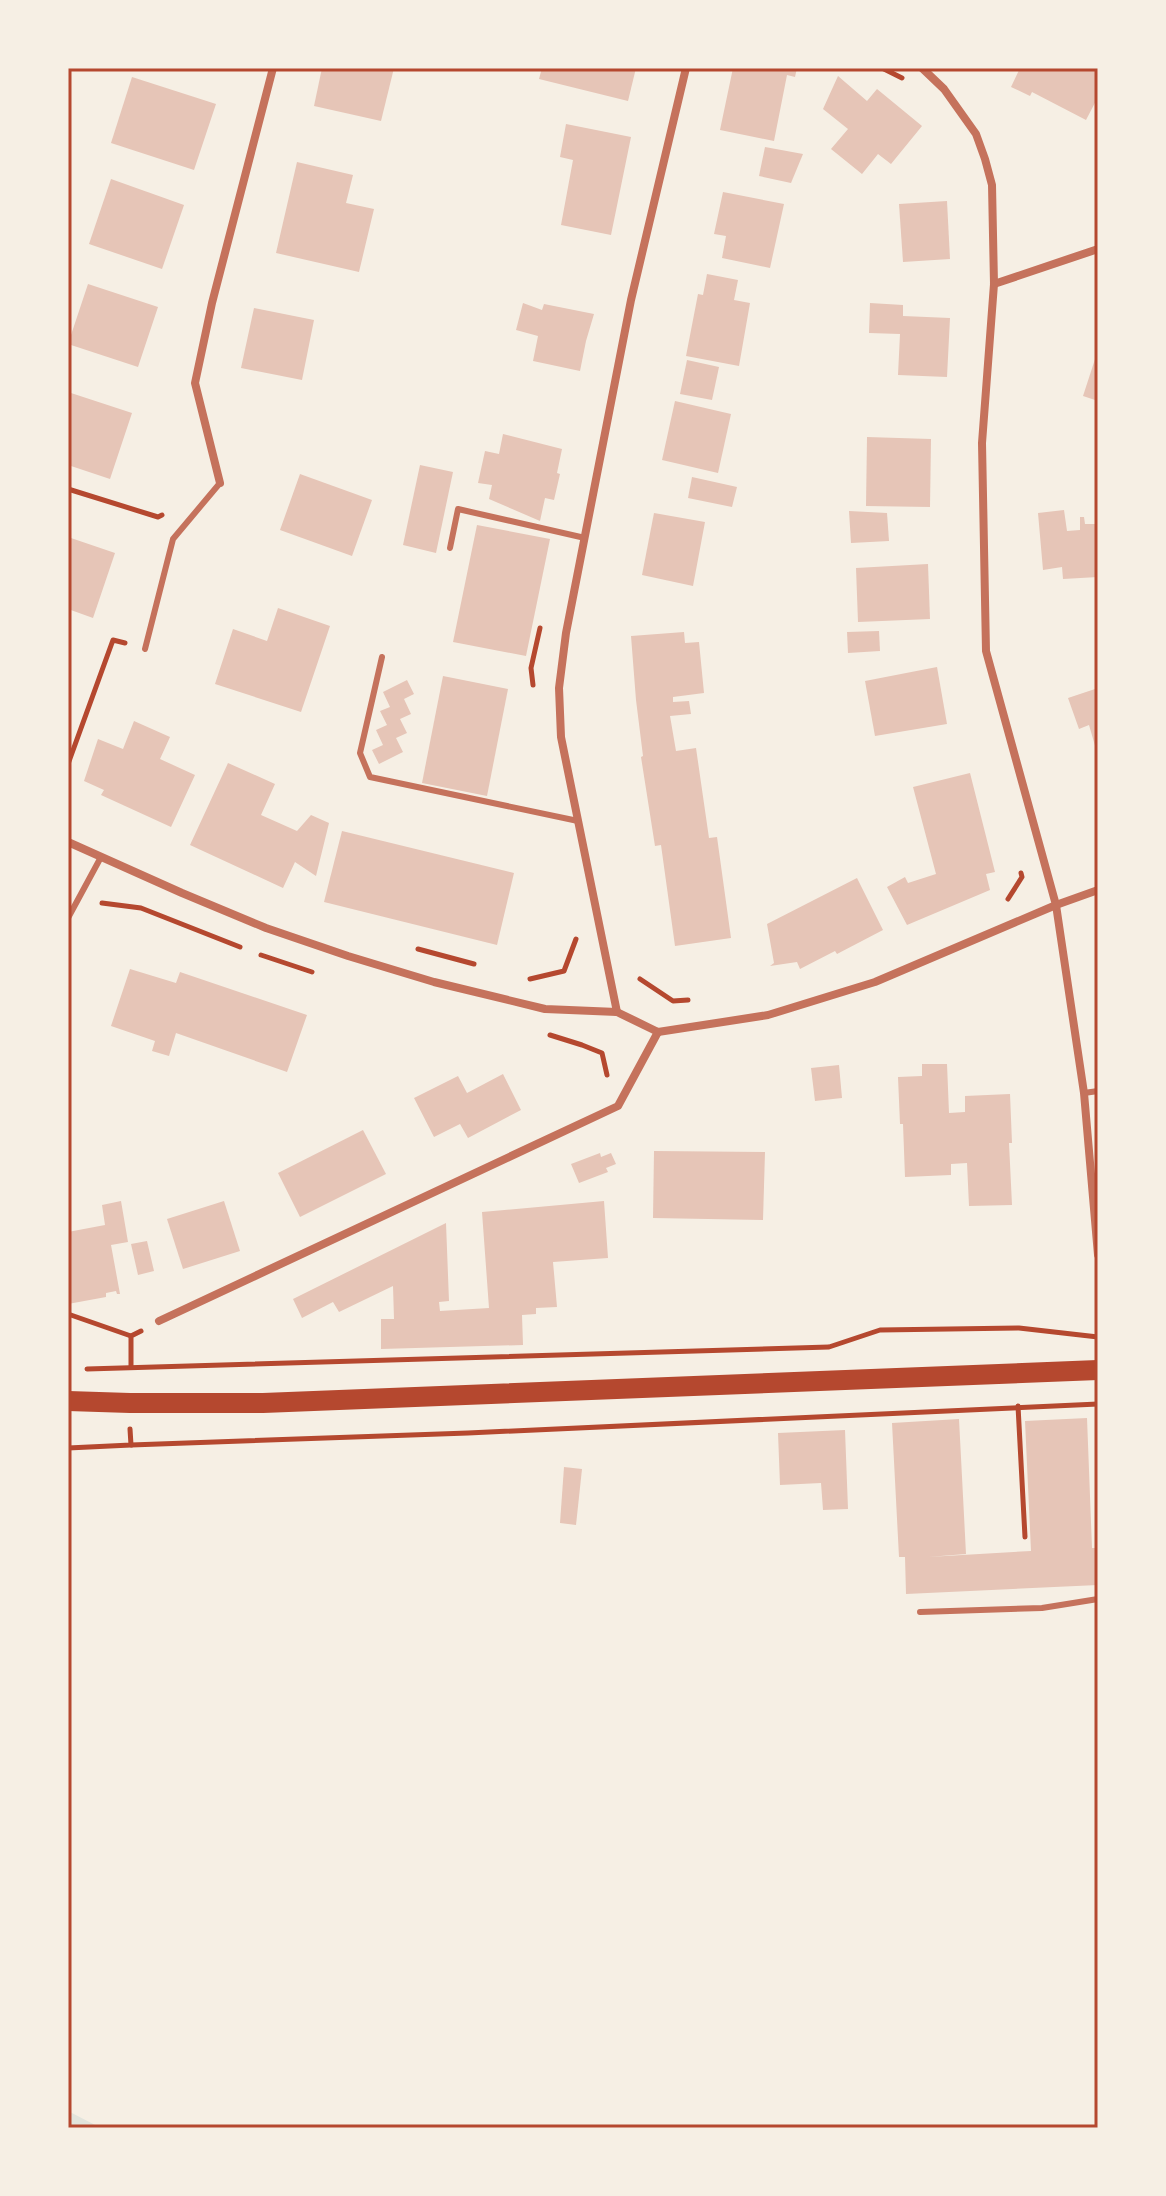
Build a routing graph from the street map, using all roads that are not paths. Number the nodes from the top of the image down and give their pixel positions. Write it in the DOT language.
graph roads {
  1 [pos="273,68"];
  2 [pos="686,68"];
  3 [pos="922,68"];
  4 [pos="1098,249"];
  5 [pos="994,284"];
  6 [pos="220,483"];
  7 [pos="585,538"];
  8 [pos="450,548"];
  9 [pos="145,649"];
  10 [pos="382,657"];
  11 [pos="578,821"];
  12 [pos="68,842"];
  13 [pos="101,857"];
  14 [pos="1098,890"];
  15 [pos="1056,905"];
  16 [pos="68,918"];
  17 [pos="617,1012"];
  18 [pos="658,1032"];
  19 [pos="1098,1091"];
  20 [pos="1084,1093"];
  21 [pos="1098,1255"];
  22 [pos="159,1321"];
  23 [pos="1098,1370"];
  24 [pos="68,1401"];
  25 [pos="1098,1599"];
  26 [pos="920,1612"];
  1 -- 6 [label="street"];
  2 -- 7 [label="street"];
  3 -- 5 [label="street"];
  4 -- 5 [label="street"];
  5 -- 15 [label="street"];
  6 -- 9 [label="lane"];
  7 -- 8 [label="lane"];
  7 -- 11 [label="street"];
  10 -- 11 [label="lane"];
  11 -- 17 [label="street"];
  12 -- 13 [label="street"];
  13 -- 16 [label="lane"];
  13 -- 17 [label="street"];
  14 -- 15 [label="street"];
  15 -- 18 [label="street"];
  15 -- 20 [label="street"];
  17 -- 18 [label="street"];
  18 -- 22 [label="street"];
  19 -- 20 [label="lane"];
  20 -- 21 [label="street"];
  23 -- 24 [label="main road"];
  25 -- 26 [label="lane"];
}
